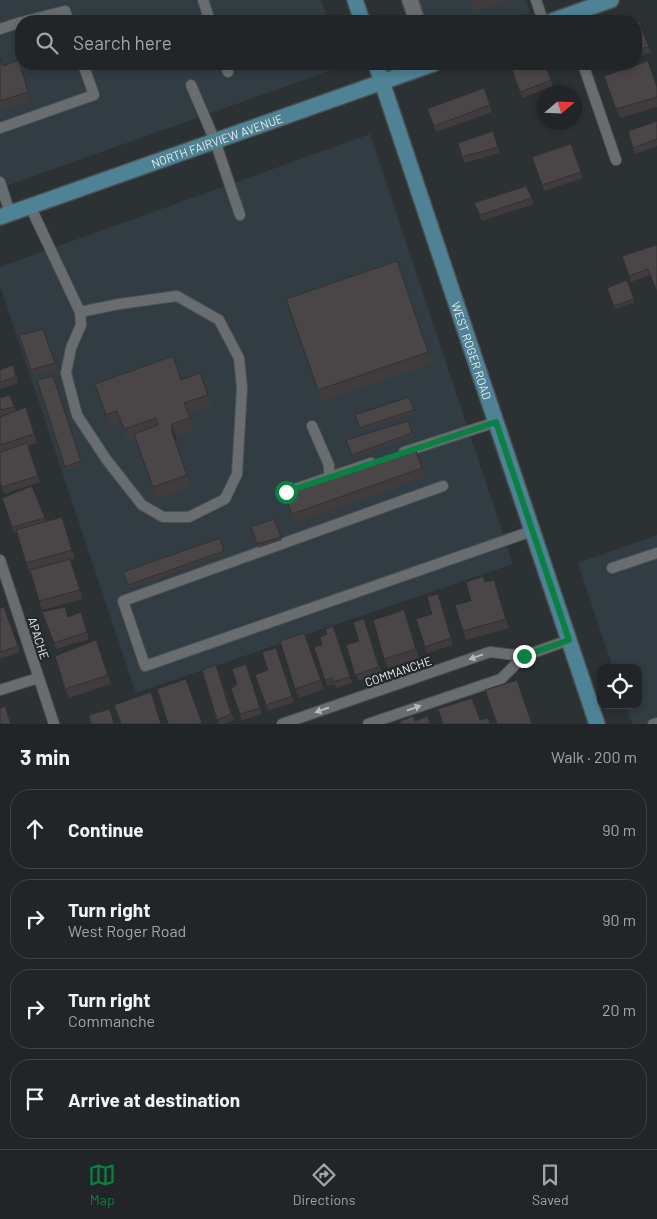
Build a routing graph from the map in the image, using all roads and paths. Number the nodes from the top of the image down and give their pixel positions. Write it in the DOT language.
graph roads {
  1 [pos="203,0"];
  2 [pos="355,0"];
  3 [pos="410,0"];
  4 [pos="536,0"];
  5 [pos="611,0"];
  6 [pos="49,15"];
  7 [pos="66,15"];
  8 [pos="208,15"];
  9 [pos="360,15"];
  10 [pos="415,15"];
  11 [pos="541,15"];
  12 [pos="574,15"];
  13 [pos="15,24"];
  14 [pos="0,29"];
  15 [pos="85,70"];
  16 [pos="378,70"];
  17 [pos="415,70"];
  18 [pos="585,70"];
  19 [pos="382,82"];
  20 [pos="191,85"];
  21 [pos="0,128"];
  22 [pos="215,142"];
  23 [pos="616,160"];
  24 [pos="0,182"];
  25 [pos="30,206"];
  26 [pos="5,215"];
  27 [pos="240,215"];
  28 [pos="80,312"];
  29 [pos="496,422"];
  30 [pos="312,426"];
  31 [pos="329,478"];
  32 [pos="443,486"];
  33 [pos="286,492"];
  34 [pos="532,531"];
  35 [pos="657,553"];
  36 [pos="0,560"];
  37 [pos="612,568"];
  38 [pos="569,640"];
  39 [pos="524,656"];
  40 [pos="38,678"];
  41 [pos="0,690"];
  42 [pos="657,723"];
  43 [pos="54,724"];
  44 [pos="282,724"];
  45 [pos="368,724"];
  46 [pos="597,724"];
  47 [pos="653,724"];
  1 -- 8 [label="lane"];
  2 -- 9 [label="street"];
  3 -- 10 [label="street"];
  4 -- 11 [label="lane"];
  5 -- 12 [label="street"];
  6 -- 7 [label="lane"];
  13 -- 14 [label="lane"];
  15 -- 21 [label="lane"];
  16 -- 19 [label="street, WEST ROGER ROAD"];
  17 -- 19 [label="street, NORTH FAIRVIEW AVENUE"];
  18 -- 23 [label="lane"];
  19 -- 22 [label="street, NORTH FAIRVIEW AVENUE"];
  19 -- 29 [label="street, WEST ROGER ROAD"];
  20 -- 22 [label="lane"];
  22 -- 25 [label="street, NORTH FAIRVIEW AVENUE"];
  22 -- 27 [label="lane"];
  24 -- 26 [label="lane"];
  25 -- 26 [label="street, NORTH FAIRVIEW AVENUE"];
  25 -- 28 [label="lane"];
  28 -- 28 [label="lane"];
  29 -- 31 [label="lane"];
  29 -- 34 [label="street, WEST ROGER ROAD"];
  30 -- 31 [label="lane"];
  31 -- 33 [label="lane"];
  32 -- 34 [label="lane"];
  34 -- 38 [label="street, WEST ROGER ROAD"];
  35 -- 37 [label="lane"];
  36 -- 40 [label="lane, APACHE"];
  38 -- 39 [label="lane, COMMANCHE"];
  38 -- 46 [label="street, WEST ROGER ROAD"];
  39 -- 44 [label="lane, COMMANCHE, one-way"];
  45 -- 39 [label="lane, COMMANCHE, one-way"];
  40 -- 41 [label="lane"];
  40 -- 43 [label="lane, APACHE"];
  42 -- 47 [label="lane"];
}
